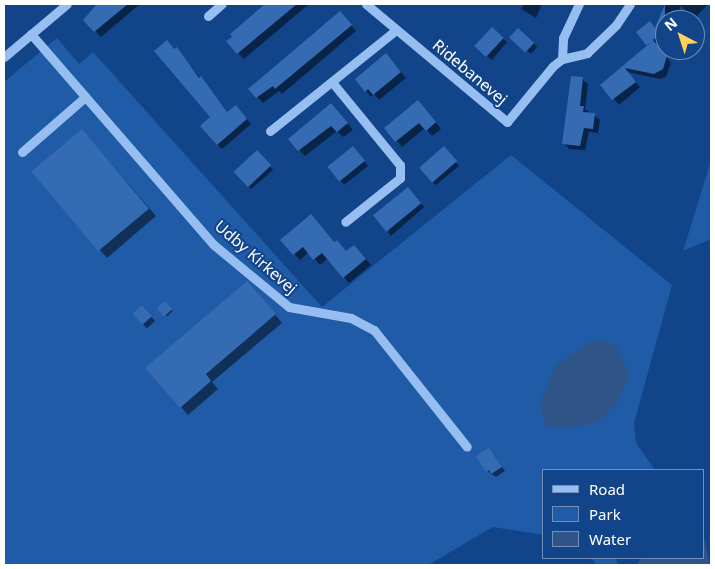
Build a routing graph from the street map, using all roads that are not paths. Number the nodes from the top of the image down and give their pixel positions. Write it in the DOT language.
graph roads {
  1 [pos="67,4"];
  2 [pos="366,4"];
  3 [pos="579,4"];
  4 [pos="630,4"];
  5 [pos="218,5"];
  6 [pos="208,16"];
  7 [pos="396,30"];
  8 [pos="30,34"];
  9 [pos="4,57"];
  10 [pos="562,59"];
  11 [pos="332,82"];
  12 [pos="85,97"];
  13 [pos="270,131"];
  14 [pos="22,152"];
  15 [pos="345,222"];
  16 [pos="467,446"];
  1 -- 8 [label="street"];
  2 -- 7 [label="street, Ridebanevej"];
  3 -- 10 [label="street"];
  4 -- 10 [label="street"];
  5 -- 6 [label="street"];
  7 -- 10 [label="street, Ridebanevej"];
  7 -- 11 [label="street"];
  8 -- 9 [label="street"];
  8 -- 12 [label="street, Udby Kirkevej"];
  11 -- 13 [label="street"];
  11 -- 15 [label="street"];
  12 -- 14 [label="street"];
  12 -- 16 [label="street, Udby Kirkevej"];
}
